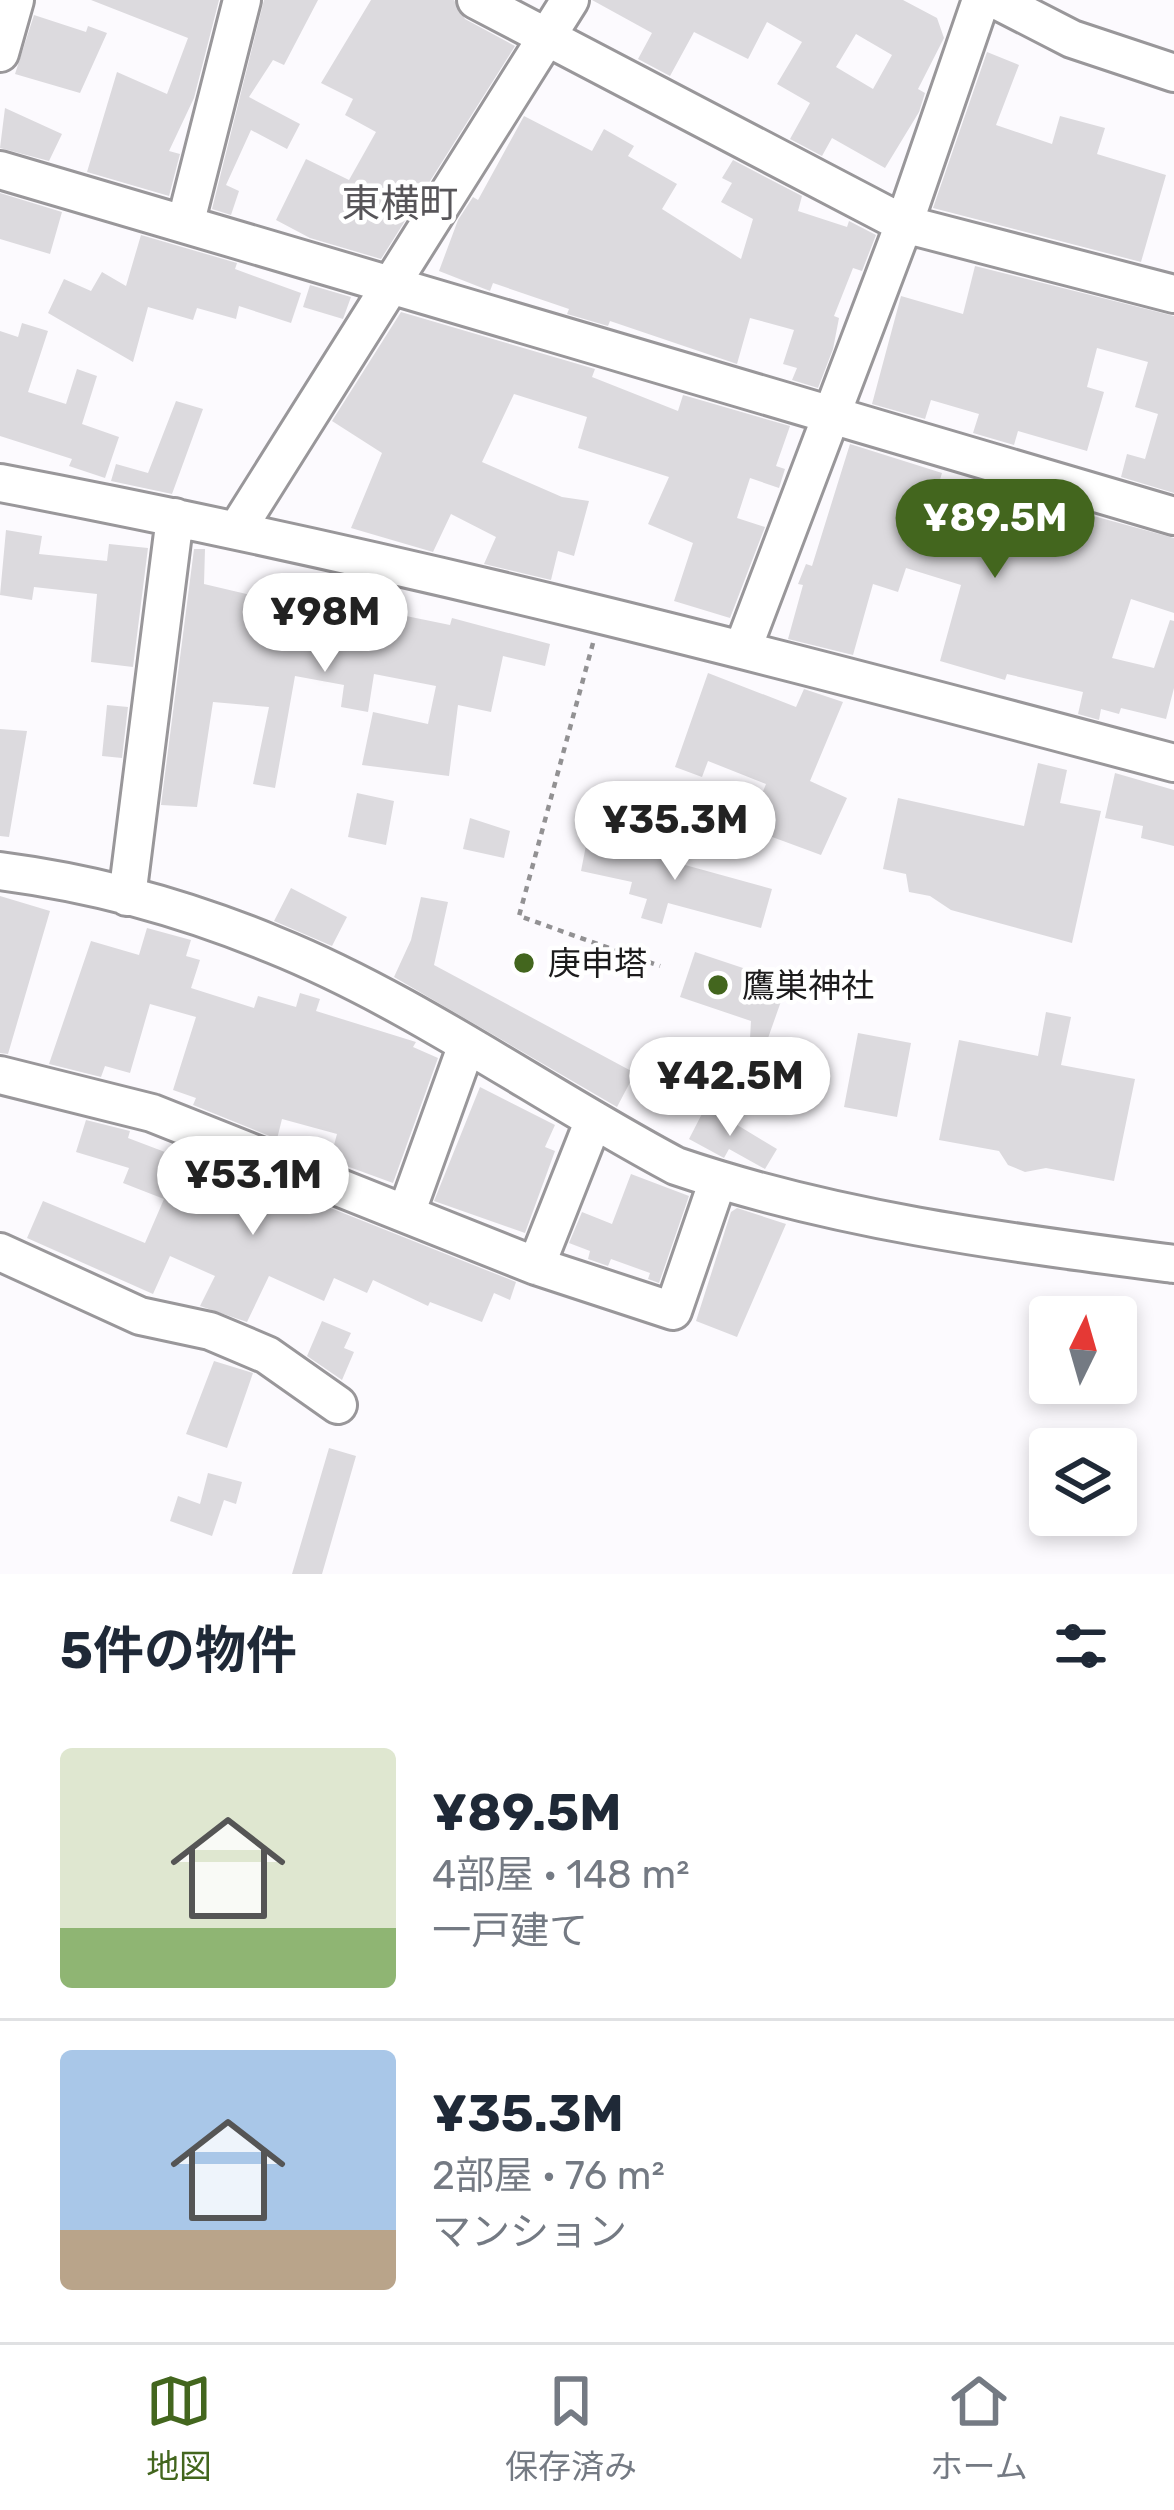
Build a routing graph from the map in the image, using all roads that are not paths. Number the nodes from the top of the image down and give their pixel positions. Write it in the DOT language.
graph roads {
  1 [pos="15,0"];
  2 [pos="242,0"];
  3 [pos="476,0"];
  4 [pos="570,0"];
  5 [pos="981,0"];
  6 [pos="996,0"];
  7 [pos="545,40"];
  8 [pos="0,53"];
  9 [pos="1174,73"];
  10 [pos="0,170"];
  11 [pos="186,221"];
  12 [pos="904,224"];
  13 [pos="390,286"];
  14 [pos="1174,294"];
  15 [pos="832,419"];
  16 [pos="0,483"];
  17 [pos="175,517"];
  18 [pos="1174,517"];
  19 [pos="238,528"];
  20 [pos="743,648"];
  21 [pos="1174,763"];
  22 [pos="0,871"];
  23 [pos="127,897"];
  24 [pos="466,1047"];
  25 [pos="0,1075"];
  26 [pos="592,1122"];
  27 [pos="718,1180"];
  28 [pos="407,1211"];
  29 [pos="0,1252"];
  30 [pos="1174,1264"];
  31 [pos="536,1266"];
  32 [pos="338,1405"];
  1 -- 8 [label="street"];
  2 -- 11 [label="street"];
  3 -- 7 [label="street"];
  4 -- 7 [label="street"];
  5 -- 12 [label="street"];
  6 -- 9 [label="street"];
  7 -- 12 [label="street"];
  7 -- 13 [label="street"];
  10 -- 11 [label="street"];
  11 -- 13 [label="street"];
  12 -- 14 [label="street"];
  12 -- 15 [label="street"];
  13 -- 15 [label="street"];
  13 -- 19 [label="street"];
  15 -- 18 [label="street"];
  15 -- 20 [label="street"];
  16 -- 17 [label="street"];
  17 -- 19 [label="street"];
  17 -- 23 [label="street"];
  19 -- 20 [label="street"];
  20 -- 21 [label="street"];
  22 -- 23 [label="street"];
  23 -- 24 [label="street"];
  24 -- 26 [label="street"];
  24 -- 28 [label="street"];
  25 -- 28 [label="street"];
  26 -- 27 [label="street"];
  26 -- 31 [label="street"];
  27 -- 30 [label="street"];
  27 -- 31 [label="street"];
  28 -- 31 [label="street"];
  29 -- 32 [label="street"];
}
